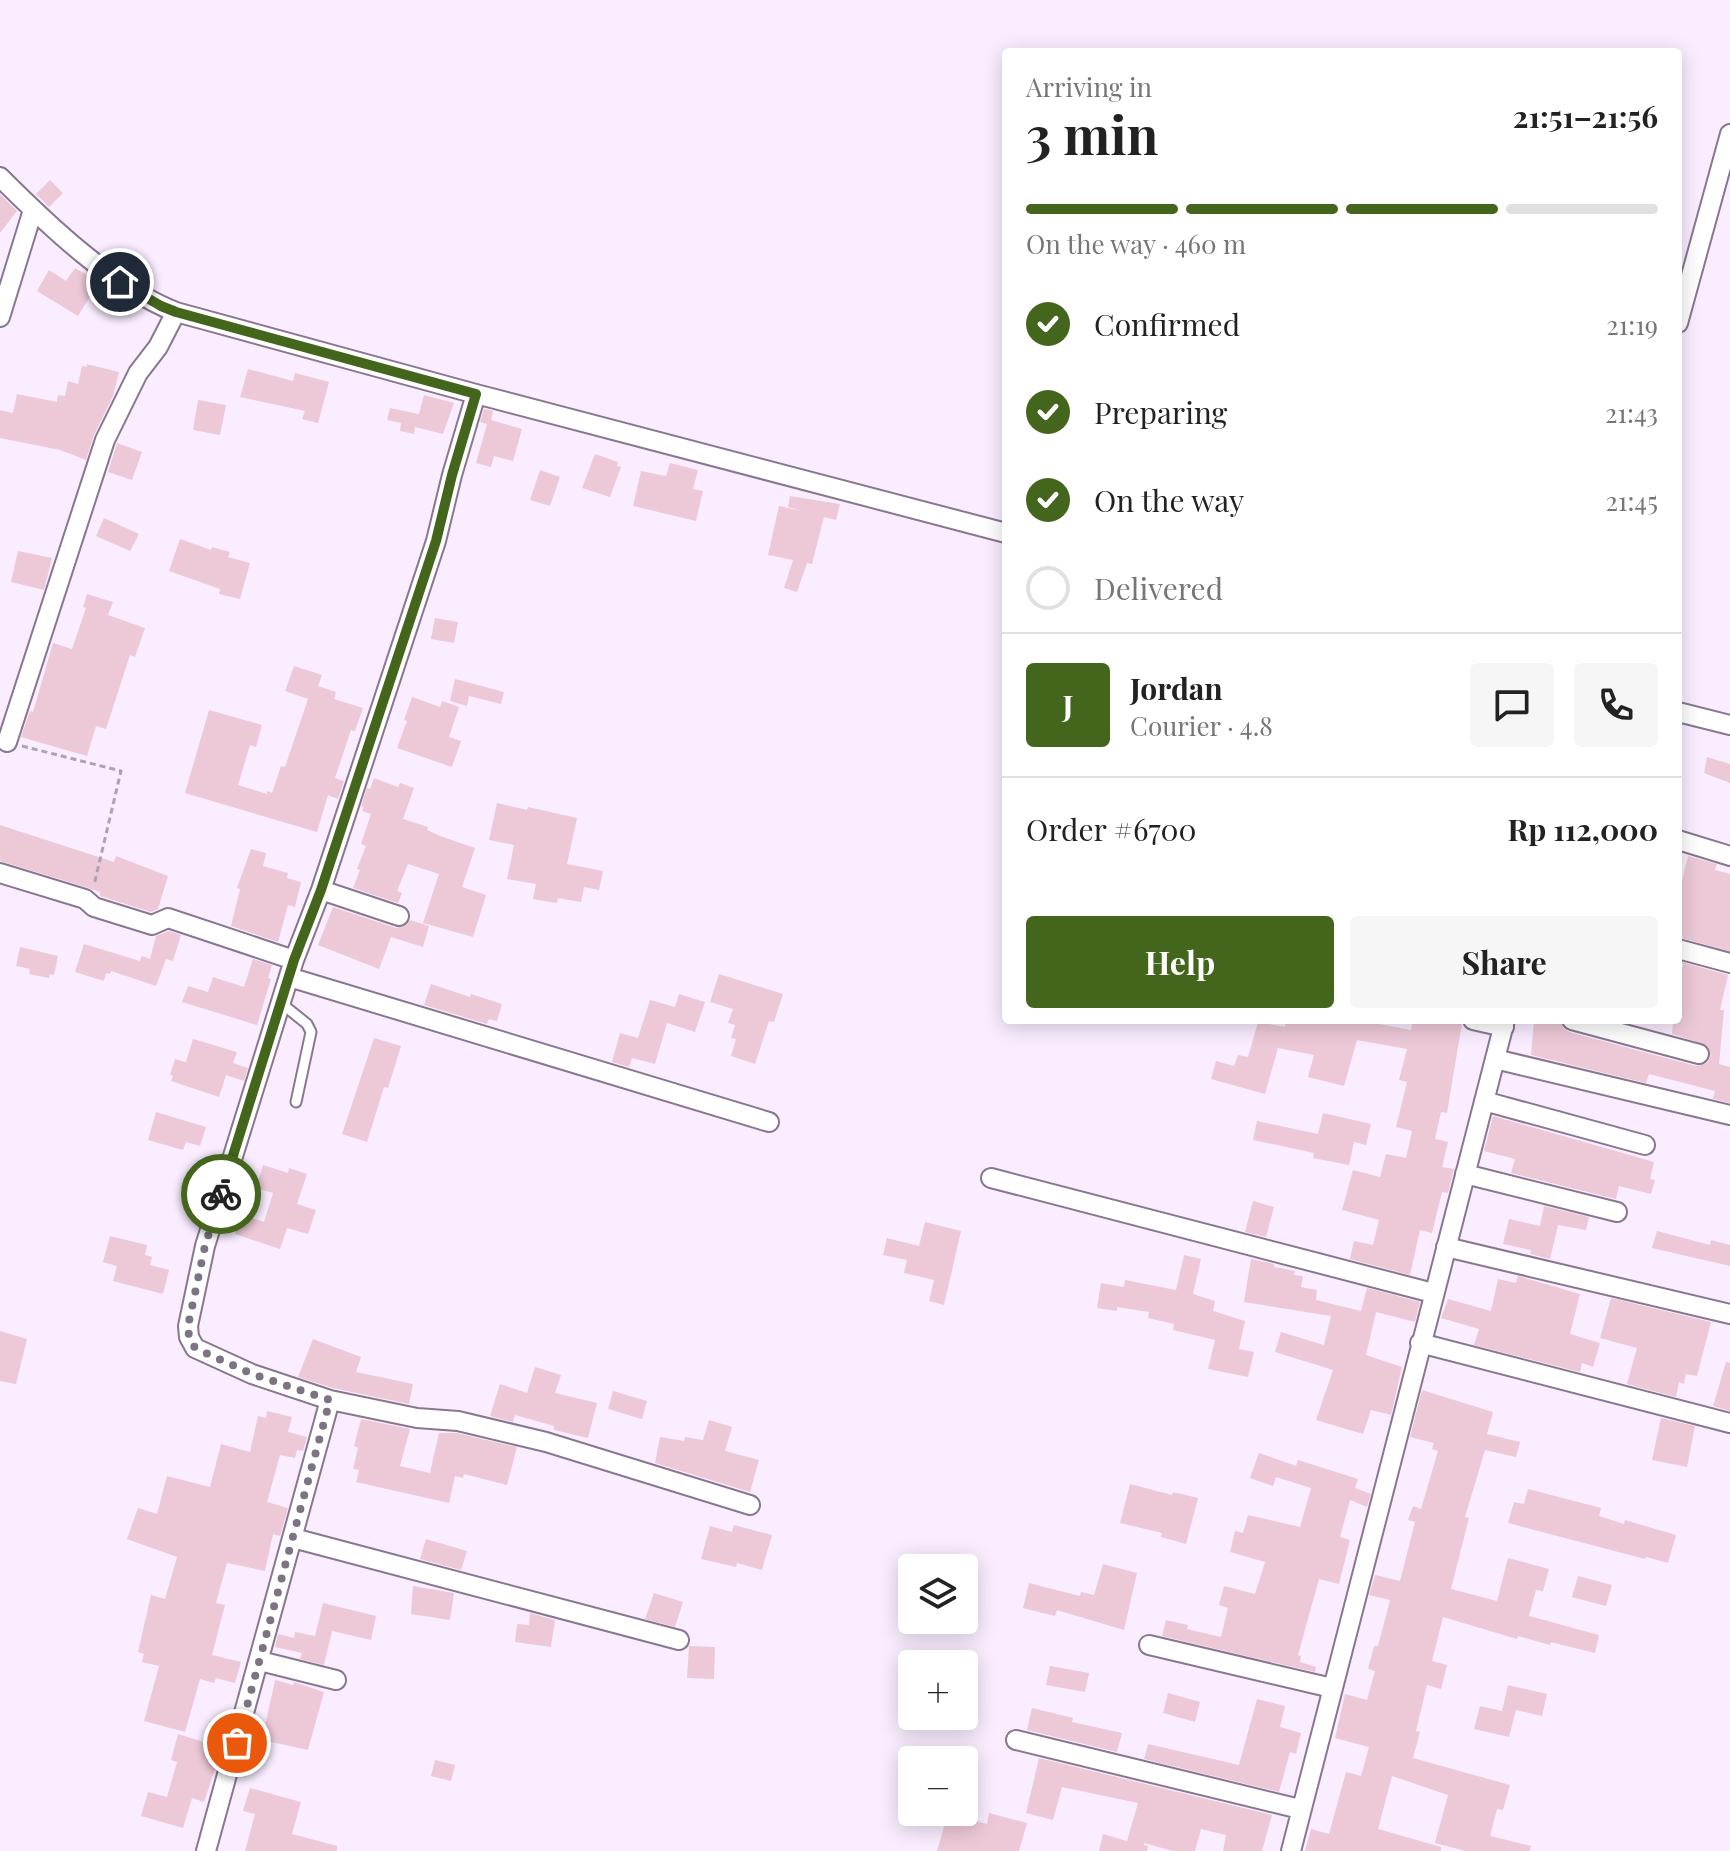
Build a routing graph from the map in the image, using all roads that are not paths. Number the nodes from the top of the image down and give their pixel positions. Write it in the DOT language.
graph roads {
  1 [pos="1730,134"];
  2 [pos="0,177"];
  3 [pos="33,210"];
  4 [pos="1682,308"];
  5 [pos="176,312"];
  6 [pos="0,314"];
  7 [pos="476,394"];
  8 [pos="1002,532"];
  9 [pos="1682,713"];
  10 [pos="1730,725"];
  11 [pos="7,742"];
  12 [pos="1682,841"];
  13 [pos="1730,856"];
  14 [pos="0,873"];
  15 [pos="321,890"];
  16 [pos="399,916"];
  17 [pos="1682,950"];
  18 [pos="1730,963"];
  19 [pos="292,969"];
  20 [pos="281,1003"];
  21 [pos="1504,1024"];
  22 [pos="1587,1024"];
  23 [pos="1699,1054"];
  24 [pos="1495,1059"];
  25 [pos="1484,1101"];
  26 [pos="296,1102"];
  27 [pos="1730,1115"];
  28 [pos="769,1122"];
  29 [pos="1645,1145"];
  30 [pos="1465,1174"];
  31 [pos="991,1178"];
  32 [pos="1617,1212"];
  33 [pos="1446,1247"];
  34 [pos="1433,1293"];
  35 [pos="1730,1314"];
  36 [pos="1420,1343"];
  37 [pos="330,1400"];
  38 [pos="1730,1423"];
  39 [pos="750,1505"];
  40 [pos="293,1538"];
  41 [pos="679,1640"];
  42 [pos="1149,1645"];
  43 [pos="260,1661"];
  44 [pos="336,1680"];
  45 [pos="1332,1688"];
  46 [pos="1016,1740"];
  47 [pos="1300,1809"];
  48 [pos="206,1851"];
  49 [pos="1291,1851"];
  1 -- 4 [label="street"];
  2 -- 3 [label="street"];
  3 -- 5 [label="street"];
  3 -- 6 [label="street"];
  5 -- 7 [label="street"];
  5 -- 11 [label="street"];
  7 -- 8 [label="street"];
  7 -- 15 [label="street"];
  9 -- 10 [label="street"];
  12 -- 13 [label="street"];
  14 -- 19 [label="street"];
  15 -- 16 [label="street"];
  15 -- 19 [label="street"];
  17 -- 18 [label="street"];
  19 -- 20 [label="street"];
  19 -- 28 [label="street"];
  20 -- 26 [label="lane"];
  20 -- 37 [label="street"];
  21 -- 24 [label="street"];
  22 -- 23 [label="street"];
  24 -- 25 [label="street"];
  24 -- 27 [label="street"];
  25 -- 29 [label="street"];
  25 -- 30 [label="street"];
  30 -- 32 [label="street"];
  30 -- 33 [label="street"];
  31 -- 34 [label="street"];
  33 -- 34 [label="street"];
  33 -- 35 [label="street"];
  34 -- 36 [label="street"];
  36 -- 38 [label="street"];
  36 -- 45 [label="street"];
  37 -- 39 [label="street"];
  37 -- 40 [label="street"];
  40 -- 41 [label="street"];
  40 -- 43 [label="street"];
  42 -- 45 [label="street"];
  43 -- 44 [label="street"];
  43 -- 48 [label="street"];
  45 -- 47 [label="street"];
  46 -- 47 [label="street"];
  47 -- 49 [label="street"];
}
